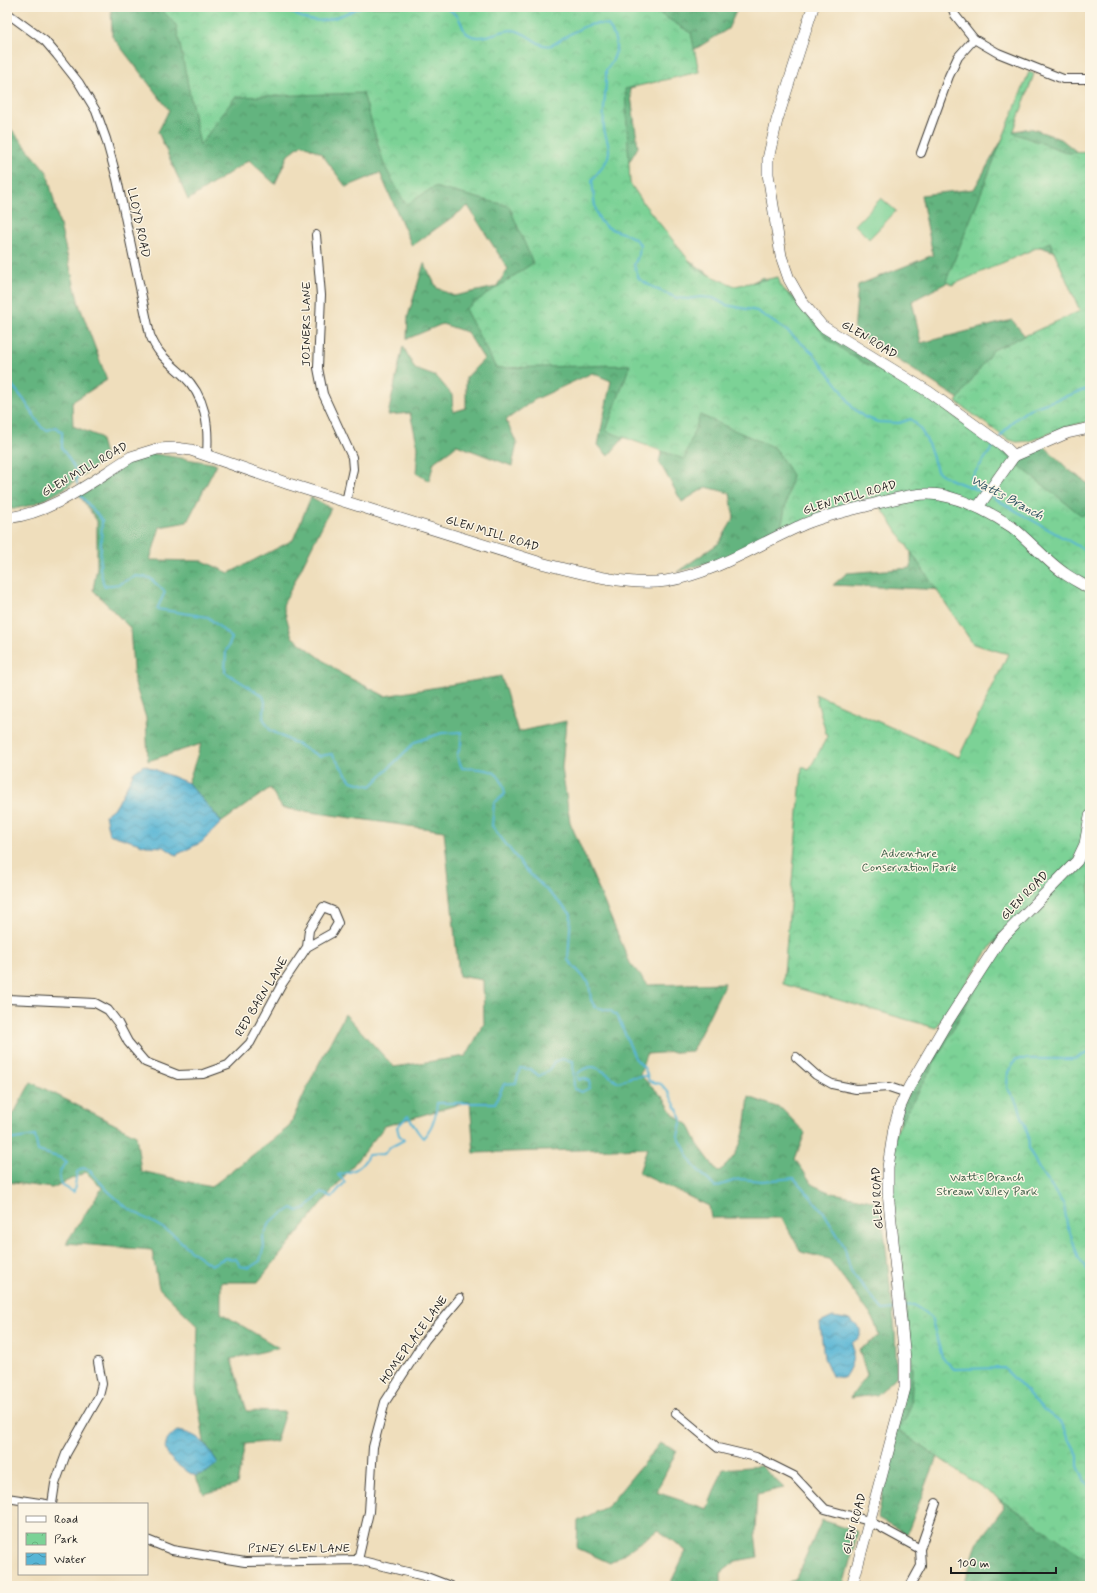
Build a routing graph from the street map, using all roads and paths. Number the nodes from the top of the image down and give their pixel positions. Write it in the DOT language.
graph roads {
  1 [pos="813,7"];
  2 [pos="952,7"];
  3 [pos="7,13"];
  4 [pos="974,40"];
  5 [pos="1090,79"];
  6 [pos="921,153"];
  7 [pos="316,235"];
  8 [pos="1090,428"];
  9 [pos="207,454"];
  10 [pos="1014,456"];
  11 [pos="346,502"];
  12 [pos="981,503"];
  13 [pos="7,518"];
  14 [pos="1090,589"];
  15 [pos="1090,816"];
  16 [pos="307,947"];
  17 [pos="7,999"];
  18 [pos="796,1057"];
  19 [pos="907,1093"];
  20 [pos="460,1298"];
  21 [pos="98,1362"];
  22 [pos="676,1413"];
  23 [pos="7,1498"];
  24 [pos="40,1503"];
  25 [pos="52,1503"];
  26 [pos="936,1503"];
  27 [pos="869,1521"];
  28 [pos="148,1540"];
  29 [pos="920,1549"];
  30 [pos="358,1560"];
  31 [pos="450,1586"];
  32 [pos="852,1586"];
  33 [pos="910,1586"];
  1 -- 10 [label="main road, GLEN ROAD"];
  2 -- 4 [label="street"];
  3 -- 9 [label="street, LLOYD ROAD"];
  4 -- 5 [label="street"];
  4 -- 6 [label="street"];
  7 -- 11 [label="street, JOINERS LANE"];
  8 -- 10 [label="main road"];
  9 -- 11 [label="main road, GLEN MILL ROAD"];
  9 -- 13 [label="main road, GLEN MILL ROAD"];
  10 -- 12 [label="main road"];
  11 -- 12 [label="main road, GLEN MILL ROAD"];
  12 -- 14 [label="main road"];
  15 -- 19 [label="main road, GLEN ROAD"];
  16 -- 16 [label="street, RED BARN LANE"];
  16 -- 17 [label="street, RED BARN LANE"];
  18 -- 19 [label="street"];
  19 -- 27 [label="main road, GLEN ROAD"];
  20 -- 30 [label="street, HOMEPLACE LANE"];
  21 -- 25 [label="street"];
  22 -- 27 [label="street"];
  23 -- 24 [label="street"];
  26 -- 29 [label="street"];
  27 -- 29 [label="street"];
  27 -- 32 [label="main road, GLEN ROAD"];
  28 -- 30 [label="street, PINEY GLEN LANE"];
  29 -- 33 [label="street"];
  30 -- 31 [label="street, PINEY GLEN LANE"];
}
